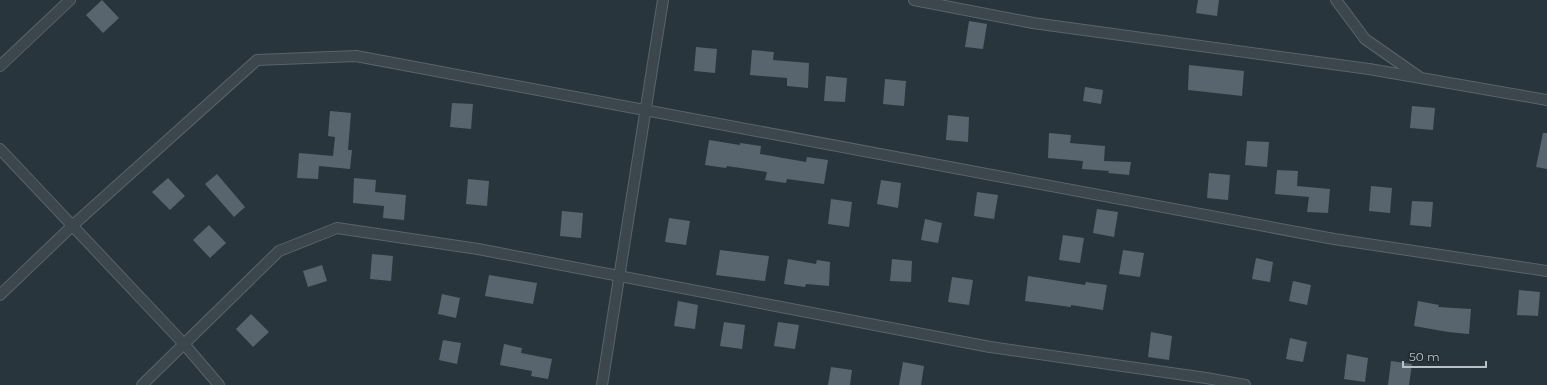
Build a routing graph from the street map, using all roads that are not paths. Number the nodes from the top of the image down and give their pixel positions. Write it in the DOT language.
graph roads {
  1 [pos="70,0"];
  2 [pos="663,0"];
  3 [pos="914,0"];
  4 [pos="1336,0"];
  5 [pos="0,66"];
  6 [pos="1421,78"];
  7 [pos="1547,100"];
  8 [pos="646,110"];
  9 [pos="0,150"];
  10 [pos="72,226"];
  11 [pos="1547,271"];
  12 [pos="619,276"];
  13 [pos="0,295"];
  14 [pos="184,344"];
  15 [pos="142,385"];
  16 [pos="219,385"];
  17 [pos="602,385"];
  18 [pos="1245,385"];
  1 -- 5 [label="street"];
  2 -- 8 [label="street"];
  3 -- 6 [label="street"];
  4 -- 6 [label="street"];
  6 -- 7 [label="street"];
  8 -- 10 [label="street"];
  8 -- 11 [label="street"];
  8 -- 12 [label="street"];
  9 -- 10 [label="street"];
  10 -- 13 [label="street"];
  10 -- 14 [label="street"];
  12 -- 14 [label="street"];
  12 -- 17 [label="street"];
  12 -- 18 [label="street"];
  14 -- 15 [label="street"];
  14 -- 16 [label="street"];
}
